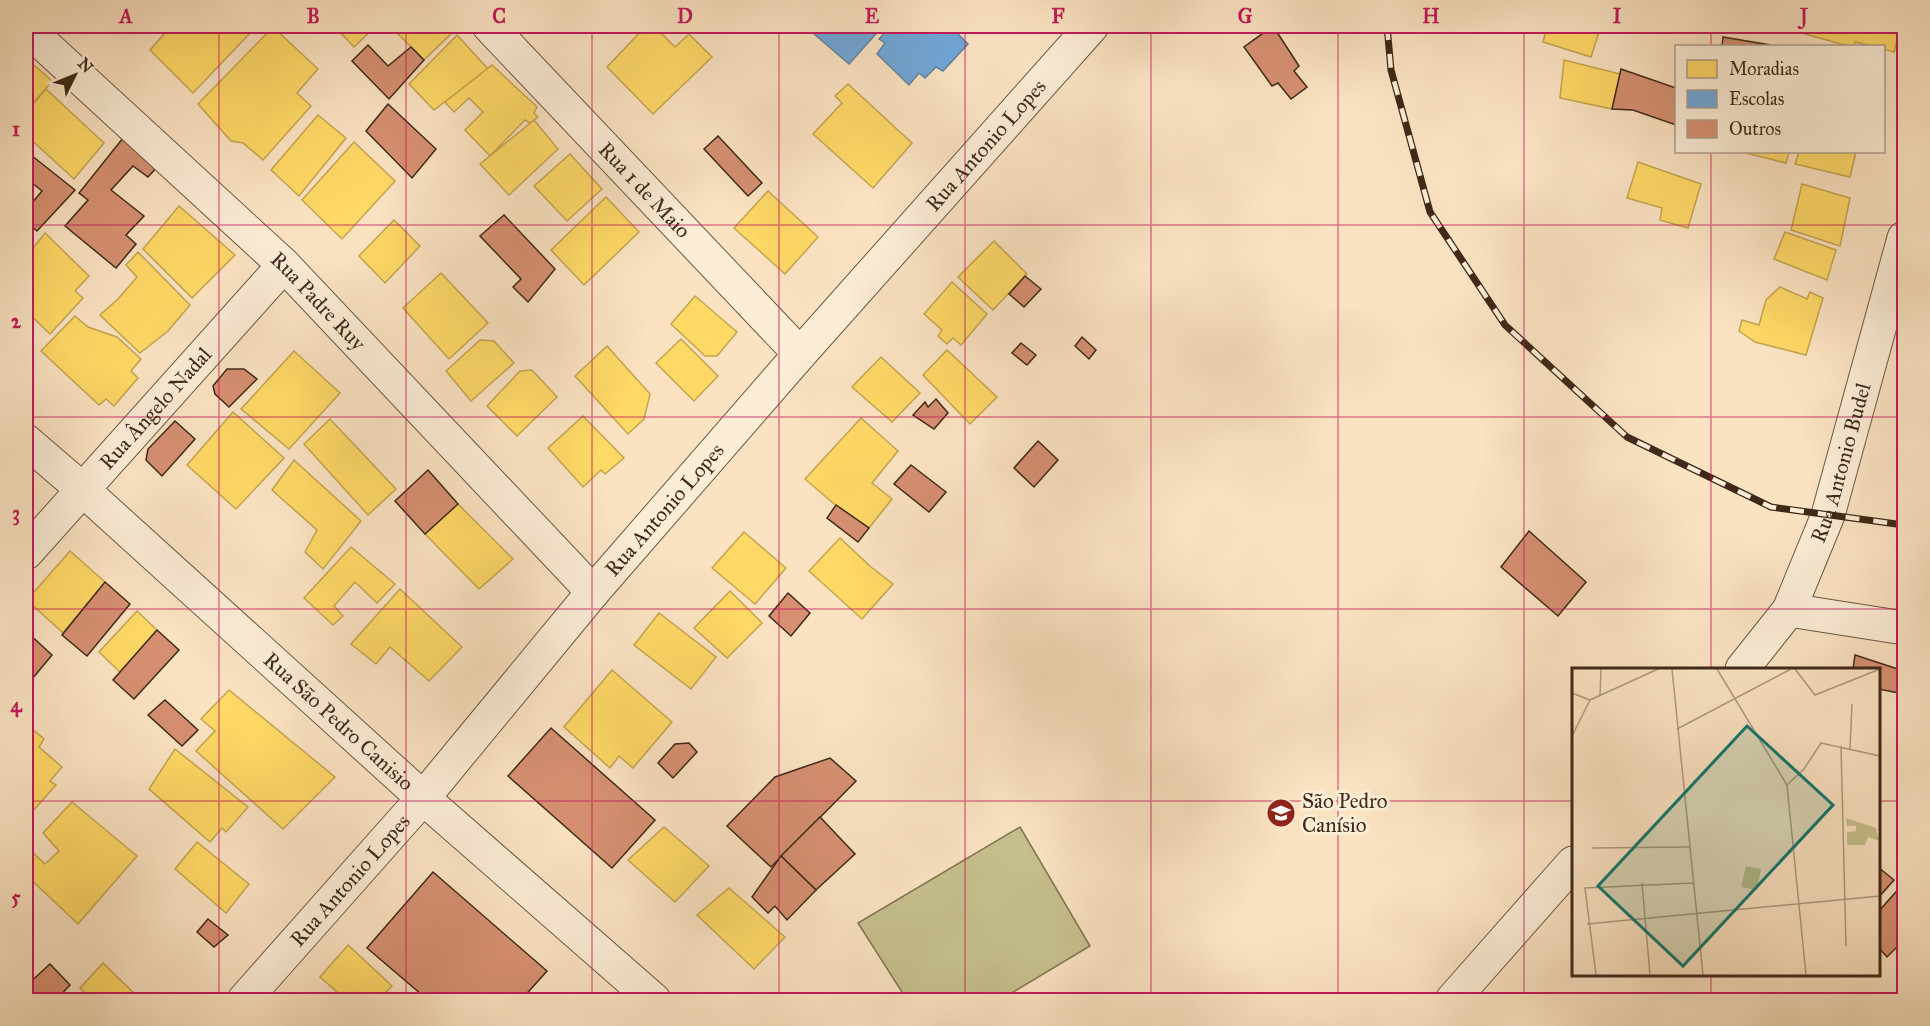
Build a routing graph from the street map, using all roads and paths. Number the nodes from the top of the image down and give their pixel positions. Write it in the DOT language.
graph roads {
  1 [pos="489,26"];
  2 [pos="1092,26"];
  3 [pos="26,28"];
  4 [pos="1905,238"];
  5 [pos="284,265"];
  6 [pos="800,354"];
  7 [pos="26,441"];
  8 [pos="82,489"];
  9 [pos="26,553"];
  10 [pos="593,592"];
  11 [pos="1790,609"];
  12 [pos="1905,628"];
  13 [pos="1743,668"];
  14 [pos="423,798"];
  15 [pos="1572,863"];
  16 [pos="244,1000"];
  17 [pos="654,1000"];
  18 [pos="1452,1000"];
  1 -- 6 [label="street, Rua 1 de Maio"];
  2 -- 6 [label="street, Rua Antonio Lopes"];
  3 -- 5 [label="street, Rua Padre Ruy"];
  4 -- 11 [label="street, Rua Antonio Budel"];
  5 -- 8 [label="street, Rua Ângelo Nadal"];
  5 -- 10 [label="street, Rua Padre Ruy"];
  6 -- 10 [label="street, Rua Antonio Lopes"];
  7 -- 8 [label="street, Rua São Pedro Canisio"];
  8 -- 9 [label="street, Rua Ângelo Nadal"];
  8 -- 14 [label="street, Rua São Pedro Canisio"];
  10 -- 14 [label="street, Rua Antonio Lopes"];
  11 -- 12 [label="street"];
  11 -- 13 [label="street, Rua Antonio Budel"];
  14 -- 16 [label="street, Rua Antonio Lopes"];
  14 -- 17 [label="street, Rua São Pedro Canisio"];
  15 -- 18 [label="street"];
}
